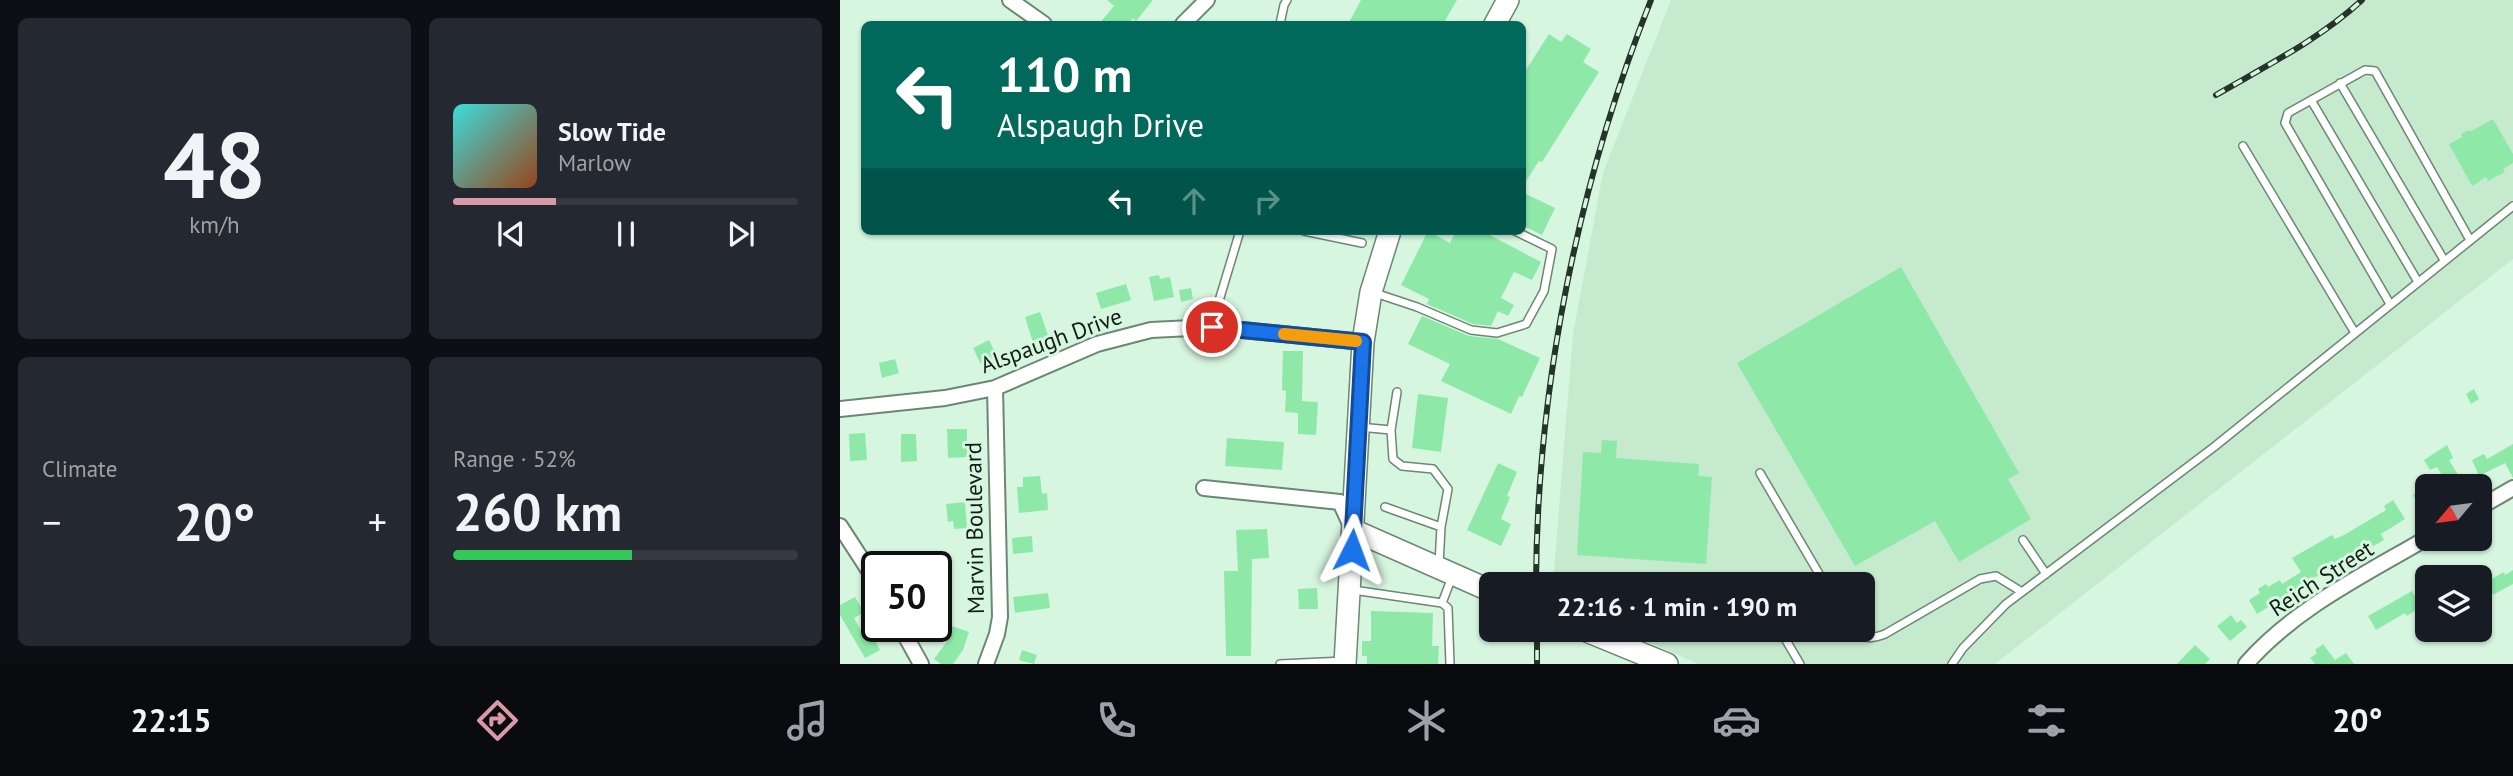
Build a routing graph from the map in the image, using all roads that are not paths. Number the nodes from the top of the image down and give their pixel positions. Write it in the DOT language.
graph roads {
  1 [pos="1010,0"];
  2 [pos="1207,0"];
  3 [pos="1287,0"];
  4 [pos="1508,0"];
  5 [pos="1040,21"];
  6 [pos="1187,21"];
  7 [pos="1281,21"];
  8 [pos="1497,21"];
  9 [pos="2340,83"];
  10 [pos="2311,100"];
  11 [pos="2243,146"];
  12 [pos="2513,206"];
  13 [pos="1239,235"];
  14 [pos="1323,235"];
  15 [pos="1389,235"];
  16 [pos="1523,235"];
  17 [pos="2470,240"];
  18 [pos="1362,243"];
  19 [pos="2444,260"];
  20 [pos="2418,282"];
  21 [pos="1371,292"];
  22 [pos="2390,304"];
  23 [pos="1214,328"];
  24 [pos="2355,333"];
  25 [pos="1363,342"];
  26 [pos="995,388"];
  27 [pos="1397,392"];
  28 [pos="840,409"];
  29 [pos="1359,426"];
  30 [pos="1391,430"];
  31 [pos="1760,473"];
  32 [pos="1204,488"];
  33 [pos="2513,488"];
  34 [pos="2492,500"];
  35 [pos="1385,507"];
  36 [pos="840,526"];
  37 [pos="1441,527"];
  38 [pos="1353,530"];
  39 [pos="2023,540"];
  40 [pos="2415,545"];
  41 [pos="861,558"];
  42 [pos="1445,572"];
  43 [pos="1818,572"];
  44 [pos="2046,574"];
  45 [pos="1479,587"];
  46 [pos="1350,590"];
  47 [pos="2022,592"];
  48 [pos="1442,603"];
  49 [pos="1875,638"];
  50 [pos="909,642"];
  51 [pos="1607,642"];
  52 [pos="1787,642"];
  53 [pos="1637,658"];
  54 [pos="1345,662"];
  55 [pos="921,664"];
  56 [pos="985,664"];
  57 [pos="1280,664"];
  58 [pos="1450,664"];
  59 [pos="1667,664"];
  60 [pos="1801,664"];
  61 [pos="1952,664"];
  62 [pos="2246,664"];
  1 -- 5 [label="street"];
  2 -- 6 [label="street"];
  3 -- 7 [label="lane"];
  4 -- 8 [label="main road"];
  9 -- 10 [label="lane"];
  9 -- 17 [label="lane"];
  9 -- 19 [label="lane"];
  10 -- 20 [label="lane"];
  10 -- 22 [label="lane"];
  11 -- 24 [label="lane"];
  12 -- 17 [label="lane"];
  13 -- 23 [label="lane"];
  14 -- 18 [label="lane"];
  15 -- 21 [label="main road"];
  16 -- 21 [label="lane"];
  17 -- 19 [label="lane"];
  19 -- 20 [label="lane"];
  20 -- 22 [label="lane"];
  21 -- 25 [label="main road"];
  22 -- 24 [label="lane"];
  23 -- 25 [label="street, Alspaugh Drive"];
  23 -- 26 [label="street, Alspaugh Drive"];
  24 -- 44 [label="lane"];
  25 -- 29 [label="main road"];
  26 -- 28 [label="street, Alspaugh Drive"];
  26 -- 56 [label="street, Marvin Boulevard"];
  27 -- 30 [label="lane"];
  29 -- 30 [label="lane"];
  29 -- 38 [label="main road"];
  30 -- 37 [label="lane"];
  31 -- 43 [label="lane"];
  32 -- 38 [label="street"];
  33 -- 34 [label="street"];
  35 -- 37 [label="lane"];
  36 -- 41 [label="street"];
  37 -- 42 [label="lane"];
  38 -- 42 [label="main road"];
  38 -- 46 [label="main road"];
  39 -- 44 [label="lane"];
  40 -- 62 [label="street, Reich Street"];
  42 -- 45 [label="main road"];
  42 -- 48 [label="lane"];
  44 -- 47 [label="lane"];
  46 -- 48 [label="lane"];
  46 -- 54 [label="main road"];
  47 -- 49 [label="lane"];
  47 -- 61 [label="lane"];
  48 -- 58 [label="lane"];
  50 -- 55 [label="street"];
  51 -- 53 [label="main road"];
  52 -- 60 [label="lane"];
  53 -- 59 [label="main road"];
  54 -- 57 [label="lane"];
}
